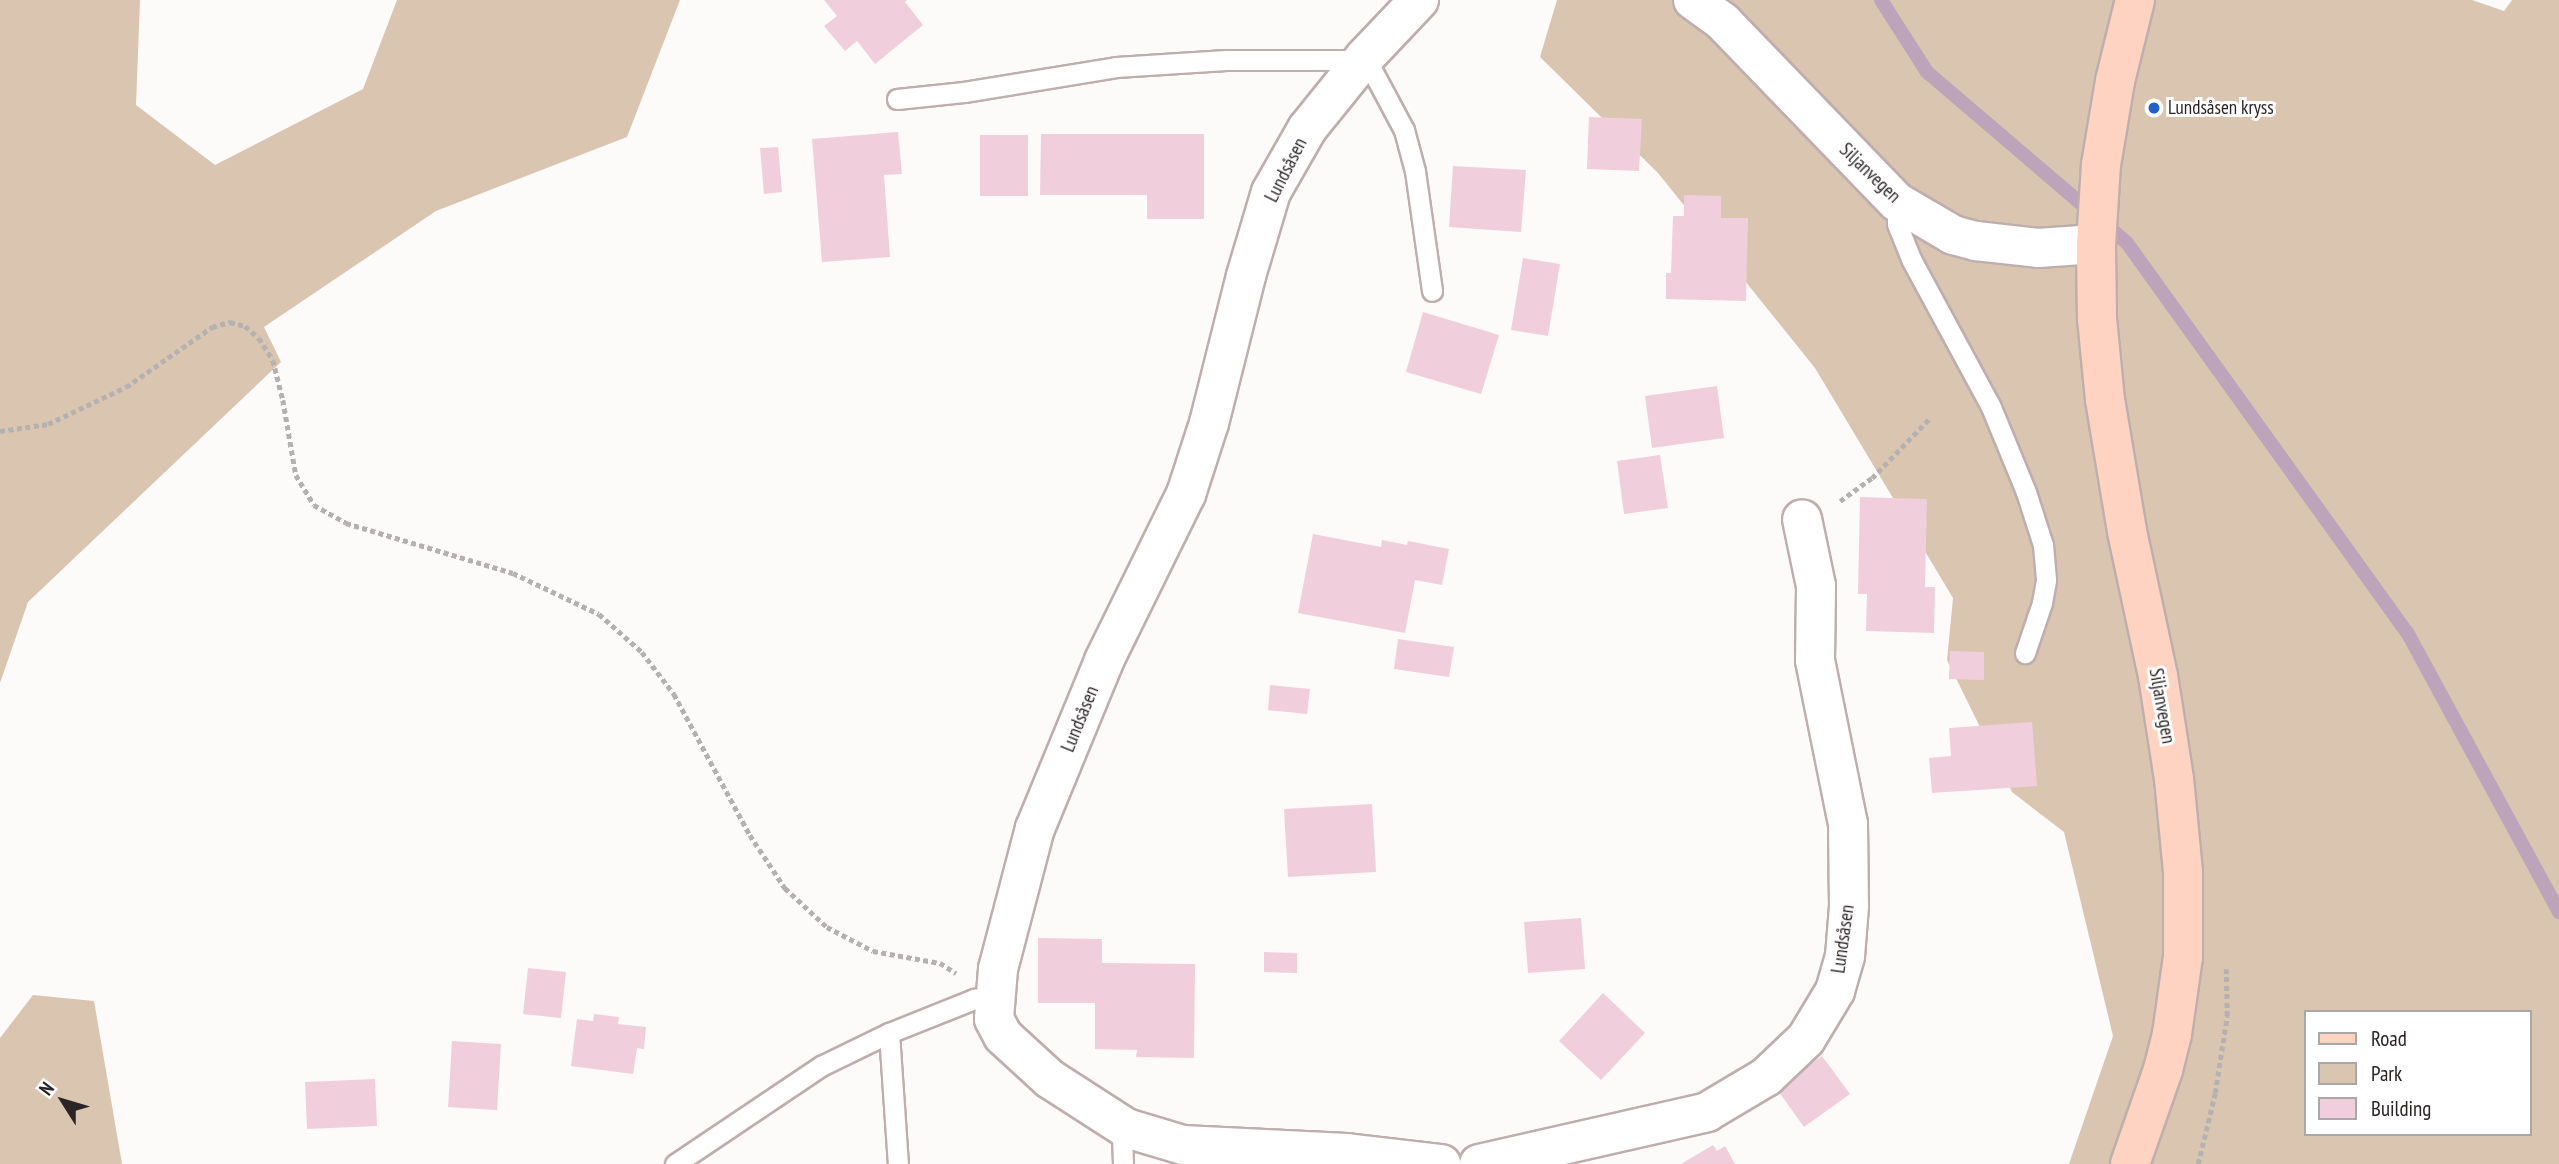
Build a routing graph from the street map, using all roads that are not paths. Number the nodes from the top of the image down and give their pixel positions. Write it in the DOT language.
graph roads {
  1 [pos="1419,0"];
  2 [pos="1693,0"];
  3 [pos="2135,0"];
  4 [pos="1360,62"];
  5 [pos="897,99"];
  6 [pos="1897,202"];
  7 [pos="2096,244"];
  8 [pos="1432,291"];
  9 [pos="1805,533"];
  10 [pos="2025,653"];
  11 [pos="996,996"];
  12 [pos="889,1033"];
  13 [pos="1125,1146"];
  14 [pos="675,1164"];
  15 [pos="898,1164"];
  16 [pos="1441,1164"];
  17 [pos="1479,1164"];
  18 [pos="2130,1164"];
  1 -- 4 [label="street, Lundsåsen"];
  2 -- 6 [label="street, Siljanvegen"];
  3 -- 7 [label="main road, Siljanvegen"];
  4 -- 5 [label="lane"];
  4 -- 8 [label="lane"];
  4 -- 11 [label="street, Lundsåsen"];
  6 -- 7 [label="street, Siljanvegen"];
  6 -- 10 [label="lane"];
  7 -- 18 [label="main road, Siljanvegen"];
  9 -- 17 [label="street, Lundsåsen"];
  11 -- 12 [label="lane"];
  11 -- 13 [label="street, Lundsåsen"];
  12 -- 14 [label="lane"];
  12 -- 15 [label="lane"];
  13 -- 16 [label="street, Lundsåsen"];
}
